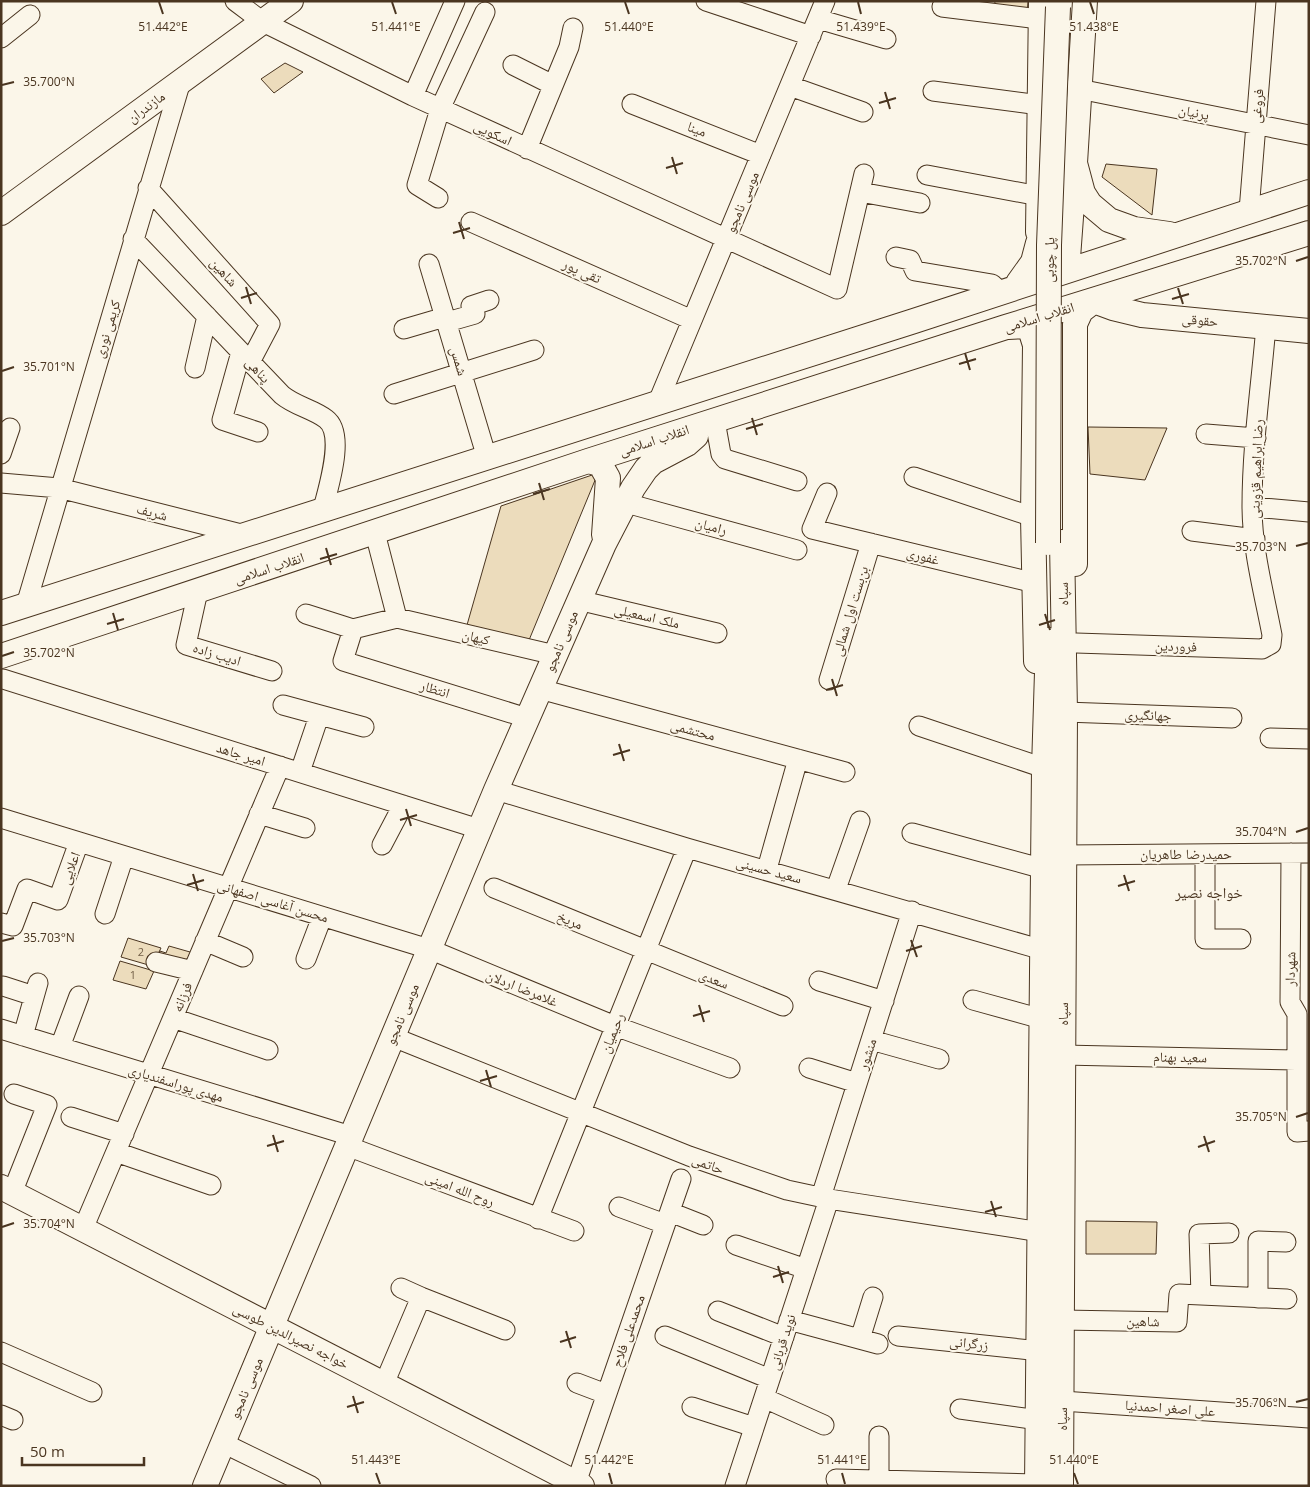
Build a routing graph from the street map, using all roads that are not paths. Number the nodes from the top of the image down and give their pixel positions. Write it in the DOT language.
graph roads {
  1 [pos="235,1"];
  2 [pos="291,1"];
  3 [pos="455,1"];
  4 [pos="706,1"];
  5 [pos="825,1"];
  6 [pos="1266,1"];
  7 [pos="1060,6"];
  8 [pos="942,7"];
  9 [pos="484,12"];
  10 [pos="30,15"];
  11 [pos="263,22"];
  12 [pos="814,27"];
  13 [pos="574,28"];
  14 [pos="1,38"];
  15 [pos="886,39"];
  16 [pos="513,66"];
  17 [pos="181,81"];
  18 [pos="553,85"];
  19 [pos="790,86"];
  20 [pos="1079,89"];
  21 [pos="932,91"];
  22 [pos="413,96"];
  23 [pos="632,104"];
  24 [pos="1040,105"];
  25 [pos="440,109"];
  26 [pos="863,112"];
  27 [pos="1256,124"];
  28 [pos="1309,135"];
  29 [pos="527,149"];
  30 [pos="761,154"];
  31 [pos="1075,163"];
  32 [pos="927,175"];
  33 [pos="148,188"];
  34 [pos="1309,192"];
  35 [pos="1039,196"];
  36 [pos="438,198"];
  37 [pos="920,203"];
  38 [pos="1249,210"];
  39 [pos="2,211"];
  40 [pos="471,222"];
  41 [pos="1309,233"];
  42 [pos="1176,235"];
  43 [pos="133,239"];
  44 [pos="726,240"];
  45 [pos="1038,243"];
  46 [pos="896,257"];
  47 [pos="429,264"];
  48 [pos="1007,291"];
  49 [pos="489,300"];
  50 [pos="1094,301"];
  51 [pos="207,316"];
  52 [pos="446,319"];
  53 [pos="692,320"];
  54 [pos="1266,326"];
  55 [pos="1006,327"];
  56 [pos="404,329"];
  57 [pos="1309,330"];
  58 [pos="534,350"];
  59 [pos="245,357"];
  60 [pos="195,368"];
  61 [pos="1034,370"];
  62 [pos="1073,370"];
  63 [pos="462,371"];
  64 [pos="394,394"];
  65 [pos="658,402"];
  66 [pos="715,421"];
  67 [pos="10,428"];
  68 [pos="258,432"];
  69 [pos="1206,434"];
  70 [pos="1256,438"];
  71 [pos="1,454"];
  72 [pos="487,458"];
  73 [pos="588,461"];
  74 [pos="914,477"];
  75 [pos="797,481"];
  76 [pos="1,483"];
  77 [pos="59,488"];
  78 [pos="827,493"];
  79 [pos="626,503"];
  80 [pos="1252,507"];
  81 [pos="323,509"];
  82 [pos="1309,512"];
  83 [pos="1033,517"];
  84 [pos="1192,531"];
  85 [pos="375,533"];
  86 [pos="245,536"];
  87 [pos="1255,539"];
  88 [pos="1055,542"];
  89 [pos="871,543"];
  90 [pos="604,544"];
  91 [pos="797,550"];
  92 [pos="1034,583"];
  93 [pos="198,591"];
  94 [pos="578,600"];
  95 [pos="26,605"];
  96 [pos="1,613"];
  97 [pos="306,614"];
  98 [pos="396,618"];
  99 [pos="353,629"];
  100 [pos="716,633"];
  101 [pos="1272,641"];
  102 [pos="1076,643"];
  103 [pos="5,655"];
  104 [pos="555,655"];
  105 [pos="272,671"];
  106 [pos="829,680"];
  107 [pos="2,682"];
  108 [pos="540,688"];
  109 [pos="284,705"];
  110 [pos="1055,712"];
  111 [pos="319,716"];
  112 [pos="527,718"];
  113 [pos="1232,718"];
  114 [pos="919,726"];
  115 [pos="364,727"];
  116 [pos="1270,738"];
  117 [pos="1309,739"];
  118 [pos="798,759"];
  119 [pos="280,766"];
  120 [pos="1044,768"];
  121 [pos="300,772"];
  122 [pos="845,772"];
  123 [pos="496,790"];
  124 [pos="403,805"];
  125 [pos="259,814"];
  126 [pos="1,818"];
  127 [pos="860,821"];
  128 [pos="305,828"];
  129 [pos="480,829"];
  130 [pos="912,833"];
  131 [pos="79,842"];
  132 [pos="382,845"];
  133 [pos="688,848"];
  134 [pos="1300,853"];
  135 [pos="1205,854"];
  136 [pos="1064,855"];
  137 [pos="124,856"];
  138 [pos="768,869"];
  139 [pos="1044,869"];
  140 [pos="228,888"];
  141 [pos="494,888"];
  142 [pos="836,889"];
  143 [pos="912,911"];
  144 [pos="105,914"];
  145 [pos="322,917"];
  146 [pos="1,923"];
  147 [pos="1242,939"];
  148 [pos="205,941"];
  149 [pos="429,950"];
  150 [pos="1043,950"];
  151 [pos="645,952"];
  152 [pos="243,957"];
  153 [pos="306,959"];
  154 [pos="156,962"];
  155 [pos="193,971"];
  156 [pos="819,981"];
  157 [pos="3,986"];
  158 [pos="78,996"];
  159 [pos="973,1000"];
  160 [pos="884,1001"];
  161 [pos="1290,1002"];
  162 [pos="1309,1003"];
  163 [pos="783,1006"];
  164 [pos="173,1018"];
  165 [pos="1042,1019"];
  166 [pos="615,1026"];
  167 [pos="1,1029"];
  168 [pos="23,1036"];
  169 [pos="393,1037"];
  170 [pos="871,1040"];
  171 [pos="60,1047"];
  172 [pos="268,1050"];
  173 [pos="1063,1055"];
  174 [pos="939,1059"];
  175 [pos="1296,1060"];
  176 [pos="730,1068"];
  177 [pos="809,1068"];
  178 [pos="149,1074"];
  179 [pos="857,1083"];
  180 [pos="14,1094"];
  181 [pos="579,1112"];
  182 [pos="71,1117"];
  183 [pos="1309,1131"];
  184 [pos="124,1134"];
  185 [pos="349,1141"];
  186 [pos="116,1152"];
  187 [pos="681,1179"];
  188 [pos="211,1185"];
  189 [pos="6,1189"];
  190 [pos="825,1198"];
  191 [pos="619,1207"];
  192 [pos="667,1218"];
  193 [pos="538,1219"];
  194 [pos="703,1225"];
  195 [pos="83,1229"];
  196 [pos="574,1231"];
  197 [pos="1041,1232"];
  198 [pos="1228,1233"];
  199 [pos="1286,1242"];
  200 [pos="736,1245"];
  201 [pos="806,1269"];
  202 [pos="401,1288"];
  203 [pos="1201,1295"];
  204 [pos="421,1297"];
  205 [pos="873,1297"];
  206 [pos="1258,1298"];
  207 [pos="1287,1299"];
  208 [pos="718,1310"];
  209 [pos="1062,1320"];
  210 [pos="272,1327"];
  211 [pos="787,1328"];
  212 [pos="505,1330"];
  213 [pos="665,1336"];
  214 [pos="898,1336"];
  215 [pos="860,1339"];
  216 [pos="878,1344"];
  217 [pos="1040,1351"];
  218 [pos="1,1352"];
  219 [pos="770,1379"];
  220 [pos="577,1383"];
  221 [pos="384,1384"];
  222 [pos="92,1392"];
  223 [pos="606,1394"];
  224 [pos="764,1398"];
  225 [pos="1062,1401"];
  226 [pos="692,1406"];
  227 [pos="960,1410"];
  228 [pos="1309,1418"];
  229 [pos="1039,1420"];
  230 [pos="824,1425"];
  231 [pos="754,1427"];
  232 [pos="879,1436"];
  233 [pos="223,1443"];
  234 [pos="544,1477"];
  235 [pos="836,1480"];
  236 [pos="884,1482"];
  237 [pos="854,1483"];
  238 [pos="579,1484"];
  239 [pos="1037,1485"];
  240 [pos="205,1486"];
  241 [pos="311,1486"];
  242 [pos="735,1486"];
  243 [pos="1061,1486"];
  1 -- 11 [label="street, اسکویی"];
  2 -- 11 [label="main road, مازندران"];
  3 -- 22 [label="street"];
  4 -- 12 [label="street"];
  5 -- 12 [label="street, موسی نامجو"];
  6 -- 27 [label="street, فروغی"];
  7 -- 8 [label="street"];
  7 -- 20 [label="main road"];
  7 -- 24 [label="main road"];
  7 -- 88 [label="main road, پل چوبی, bridge"];
  9 -- 25 [label="street"];
  10 -- 14 [label="street"];
  11 -- 17 [label="main road, مازندران"];
  11 -- 22 [label="street, اسکویی"];
  12 -- 15 [label="street"];
  12 -- 19 [label="street, موسی نامجو"];
  13 -- 18 [label="street"];
  16 -- 18 [label="street"];
  17 -- 33 [label="street, کریمی نوری"];
  17 -- 39 [label="main road, مازندران"];
  18 -- 29 [label="street"];
  19 -- 26 [label="street"];
  19 -- 30 [label="street, موسی نامجو"];
  20 -- 27 [label="street, پرنیان"];
  20 -- 31 [label="main road"];
  21 -- 24 [label="street"];
  22 -- 25 [label="street, اسکویی"];
  23 -- 30 [label="street, مینا"];
  24 -- 35 [label="main road"];
  25 -- 29 [label="street, اسکویی"];
  25 -- 36 [label="street"];
  27 -- 28 [label="street, پرنیان"];
  27 -- 38 [label="street, فروغی"];
  29 -- 44 [label="street, اسکویی"];
  30 -- 44 [label="street, موسی نامجو"];
  31 -- 42 [label="main road"];
  31 -- 45 [label="main road"];
  32 -- 35 [label="street"];
  33 -- 43 [label="street, کریمی نوری"];
  33 -- 59 [label="street, شاهین"];
  34 -- 38 [label="main road"];
  35 -- 45 [label="main road"];
  37 -- 44 [label="street, اسکویی"];
  38 -- 42 [label="main road"];
  40 -- 53 [label="street, تقی پور"];
  41 -- 50 [label="main road, انقلاب اسلامی"];
  42 -- 48 [label="main road"];
  43 -- 51 [label="street, پناهی"];
  43 -- 77 [label="street, کریمی نوری"];
  44 -- 53 [label="street, موسی نامجو"];
  45 -- 48 [label="main road"];
  46 -- 48 [label="street"];
  47 -- 52 [label="street, شمس"];
  48 -- 65 [label="main road"];
  49 -- 52 [label="street"];
  50 -- 54 [label="main road, حقوقی"];
  50 -- 55 [label="main road, انقلاب اسلامی"];
  50 -- 62 [label="main road"];
  51 -- 59 [label="street, پناهی"];
  51 -- 60 [label="street"];
  52 -- 56 [label="street"];
  52 -- 63 [label="street, شمس"];
  53 -- 65 [label="street, موسی نامجو"];
  54 -- 57 [label="main road, حقوقی"];
  54 -- 70 [label="street, رضا ابراهیم قزوینی"];
  55 -- 61 [label="main road"];
  55 -- 66 [label="main road, انقلاب اسلامی"];
  58 -- 63 [label="street"];
  59 -- 68 [label="street"];
  59 -- 81 [label="street, پناهی"];
  61 -- 62 [label="main road"];
  61 -- 83 [label="main road"];
  62 -- 102 [label="main road"];
  63 -- 64 [label="street"];
  63 -- 72 [label="street, شمس"];
  65 -- 72 [label="main road"];
  66 -- 73 [label="main road, انقلاب اسلامی"];
  66 -- 75 [label="street"];
  66 -- 79 [label="main road, موسی نامجو"];
  67 -- 71 [label="street"];
  69 -- 70 [label="street"];
  70 -- 80 [label="street, رضا ابراهیم قزوینی"];
  72 -- 81 [label="main road"];
  73 -- 85 [label="main road, انقلاب اسلامی"];
  73 -- 90 [label="main road, موسی نامجو"];
  74 -- 83 [label="street"];
  76 -- 77 [label="street, شریف"];
  77 -- 86 [label="street, شریف"];
  77 -- 95 [label="street, کریمی نوری"];
  78 -- 89 [label="street, غفوری"];
  79 -- 90 [label="main road, موسی نامجو"];
  79 -- 91 [label="street, رامیان"];
  80 -- 82 [label="street"];
  80 -- 87 [label="street, رضا ابراهیم قزوینی"];
  81 -- 86 [label="main road"];
  83 -- 92 [label="main road"];
  84 -- 87 [label="street"];
  85 -- 93 [label="main road, انقلاب اسلامی"];
  85 -- 98 [label="street"];
  86 -- 95 [label="main road"];
  87 -- 101 [label="street, رضا ابراهیم قزوینی"];
  88 -- 110 [label="main road, سپاه"];
  89 -- 92 [label="street, غفوری"];
  89 -- 106 [label="street, بن‌بست اول شمالی"];
  90 -- 94 [label="main road, موسی نامجو"];
  92 -- 110 [label="main road"];
  93 -- 103 [label="main road, انقلاب اسلامی"];
  93 -- 105 [label="street, ادیب زاده"];
  94 -- 100 [label="street, ملک اسمعیلی"];
  94 -- 104 [label="main road, موسی نامجو"];
  95 -- 96 [label="main road"];
  97 -- 99 [label="street"];
  98 -- 99 [label="street, کیهان"];
  98 -- 104 [label="street, کیهان"];
  99 -- 112 [label="street, انتظار"];
  101 -- 102 [label="street, فروردین"];
  102 -- 110 [label="main road"];
  103 -- 107 [label="street"];
  104 -- 108 [label="main road, موسی نامجو"];
  107 -- 119 [label="street, امیر جاهد"];
  108 -- 112 [label="main road, موسی نامجو"];
  108 -- 118 [label="street, محتشمی"];
  109 -- 111 [label="street"];
  110 -- 113 [label="street, جهانگیری"];
  110 -- 120 [label="main road, سپاه"];
  110 -- 136 [label="main road, سپاه"];
  111 -- 115 [label="street"];
  111 -- 121 [label="street"];
  112 -- 123 [label="main road, موسی نامجو"];
  114 -- 120 [label="street"];
  116 -- 117 [label="street"];
  118 -- 122 [label="street, محتشمی"];
  118 -- 138 [label="street"];
  119 -- 121 [label="street, امیر جاهد"];
  119 -- 125 [label="street, فرزانه"];
  120 -- 139 [label="main road, سپاه"];
  121 -- 124 [label="street, امیر جاهد"];
  123 -- 129 [label="main road, موسی نامجو"];
  123 -- 133 [label="street, سعید حسینی"];
  124 -- 129 [label="street, امیر جاهد"];
  124 -- 132 [label="street"];
  125 -- 128 [label="street"];
  125 -- 140 [label="street, فرزانه"];
  126 -- 131 [label="street, محسن آغاسی اصفهانی"];
  127 -- 142 [label="street"];
  129 -- 149 [label="main road, موسی نامجو"];
  130 -- 139 [label="street"];
  131 -- 137 [label="street, محسن آغاسی اصفهانی"];
  131 -- 146 [label="street, اعلایی"];
  133 -- 138 [label="street, سعید حسینی"];
  133 -- 151 [label="street, رحیمیان"];
  134 -- 135 [label="street, حمیدرضا طاهریان"];
  134 -- 161 [label="street, شهردار"];
  135 -- 136 [label="street, حمیدرضا طاهریان"];
  135 -- 147 [label="street"];
  136 -- 173 [label="main road, سپاه"];
  137 -- 140 [label="street, محسن آغاسی اصفهانی"];
  137 -- 144 [label="street"];
  138 -- 142 [label="street, سعید حسینی"];
  139 -- 150 [label="main road, سپاه"];
  140 -- 145 [label="street, محسن آغاسی اصفهانی"];
  140 -- 148 [label="street, فرزانه"];
  141 -- 151 [label="street, مریخ"];
  142 -- 143 [label="street, سعید حسینی"];
  143 -- 150 [label="street, سعید حسینی"];
  143 -- 160 [label="street, منشور"];
  145 -- 149 [label="street, محسن آغاسی اصفهانی"];
  145 -- 153 [label="street"];
  148 -- 152 [label="street"];
  148 -- 155 [label="street, فرزانه"];
  149 -- 166 [label="street, غلامرضا اردلان"];
  149 -- 169 [label="main road, موسی نامجو"];
  150 -- 165 [label="main road, سپاه"];
  151 -- 163 [label="street, سعدی"];
  151 -- 166 [label="street, رحیمیان"];
  154 -- 155 [label="street"];
  155 -- 164 [label="street, فرزانه"];
  156 -- 160 [label="street"];
  157 -- 168 [label="street"];
  158 -- 171 [label="street"];
  159 -- 165 [label="street"];
  160 -- 170 [label="street, منشور"];
  161 -- 162 [label="street"];
  161 -- 175 [label="street, شهردار"];
  164 -- 172 [label="street"];
  164 -- 178 [label="street, فرزانه"];
  165 -- 197 [label="main road, سپاه"];
  166 -- 176 [label="street, غلامرضا اردلان"];
  166 -- 181 [label="street, رحیمیان"];
  167 -- 168 [label="street, مهدی پوراسفندیاری"];
  168 -- 171 [label="street, مهدی پوراسفندیاری"];
  169 -- 181 [label="street, حاتمی"];
  169 -- 185 [label="main road, موسی نامجو"];
  170 -- 174 [label="street"];
  170 -- 179 [label="street, منشور"];
  171 -- 178 [label="street, مهدی پوراسفندیاری"];
  173 -- 175 [label="street, سعید بهنام"];
  173 -- 209 [label="main road, سپاه"];
  175 -- 183 [label="street, شهردار"];
  177 -- 179 [label="street"];
  178 -- 184 [label="street, فرزانه"];
  178 -- 185 [label="street, مهدی پوراسفندیاری"];
  179 -- 190 [label="street, منشور"];
  180 -- 189 [label="street"];
  181 -- 190 [label="street, حاتمی"];
  181 -- 193 [label="street, رحیمیان"];
  182 -- 184 [label="street"];
  184 -- 186 [label="street, فرزانه"];
  185 -- 193 [label="street, روح الله امینی"];
  185 -- 210 [label="main road, موسی نامجو"];
  186 -- 188 [label="street"];
  186 -- 195 [label="street, فرزانه"];
  187 -- 192 [label="street, محمدعلی فلاح"];
  189 -- 195 [label="main road, خواجه نصیرالدین طوسی"];
  190 -- 197 [label="street, حاتمی"];
  190 -- 201 [label="street, نوید قربانی"];
  191 -- 192 [label="street"];
  192 -- 194 [label="street"];
  192 -- 223 [label="street, محمدعلی فلاح"];
  193 -- 196 [label="street, روح الله امینی"];
  195 -- 210 [label="main road, خواجه نصیرالدین طوسی"];
  197 -- 217 [label="main road, سپاه"];
  198 -- 203 [label="street"];
  199 -- 206 [label="street"];
  200 -- 201 [label="street"];
  201 -- 211 [label="street, نوید قربانی"];
  202 -- 204 [label="street"];
  203 -- 206 [label="street, شاهین"];
  203 -- 209 [label="street, شاهین"];
  204 -- 212 [label="street"];
  204 -- 221 [label="street"];
  205 -- 215 [label="street"];
  206 -- 207 [label="street, شاهین"];
  208 -- 211 [label="street"];
  209 -- 225 [label="main road, سپاه"];
  210 -- 221 [label="main road, خواجه نصیرالدین طوسی"];
  210 -- 233 [label="main road, موسی نامجو"];
  211 -- 215 [label="street"];
  211 -- 219 [label="street, نوید قربانی"];
  213 -- 219 [label="street"];
  214 -- 217 [label="street, زرگرانی"];
  215 -- 216 [label="street"];
  217 -- 229 [label="main road, سپاه"];
  218 -- 222 [label="street"];
  219 -- 224 [label="street, نوید قربانی"];
  220 -- 223 [label="street"];
  221 -- 234 [label="main road, خواجه نصیرالدین طوسی"];
  223 -- 238 [label="street, محمدعلی فلاح"];
  224 -- 230 [label="street"];
  224 -- 231 [label="street, نوید قربانی"];
  225 -- 228 [label="street, علی اصغر احمدنیا"];
  225 -- 243 [label="main road, سپاه"];
  226 -- 231 [label="street"];
  227 -- 229 [label="street"];
  229 -- 239 [label="main road, سپاه"];
  231 -- 242 [label="street, نوید قربانی"];
  232 -- 236 [label="street"];
  233 -- 240 [label="main road, موسی نامجو"];
  233 -- 241 [label="street"];
  234 -- 238 [label="main road, خواجه نصیرالدین طوسی"];
  235 -- 237 [label="street"];
  236 -- 237 [label="street"];
  236 -- 239 [label="street"];
}
